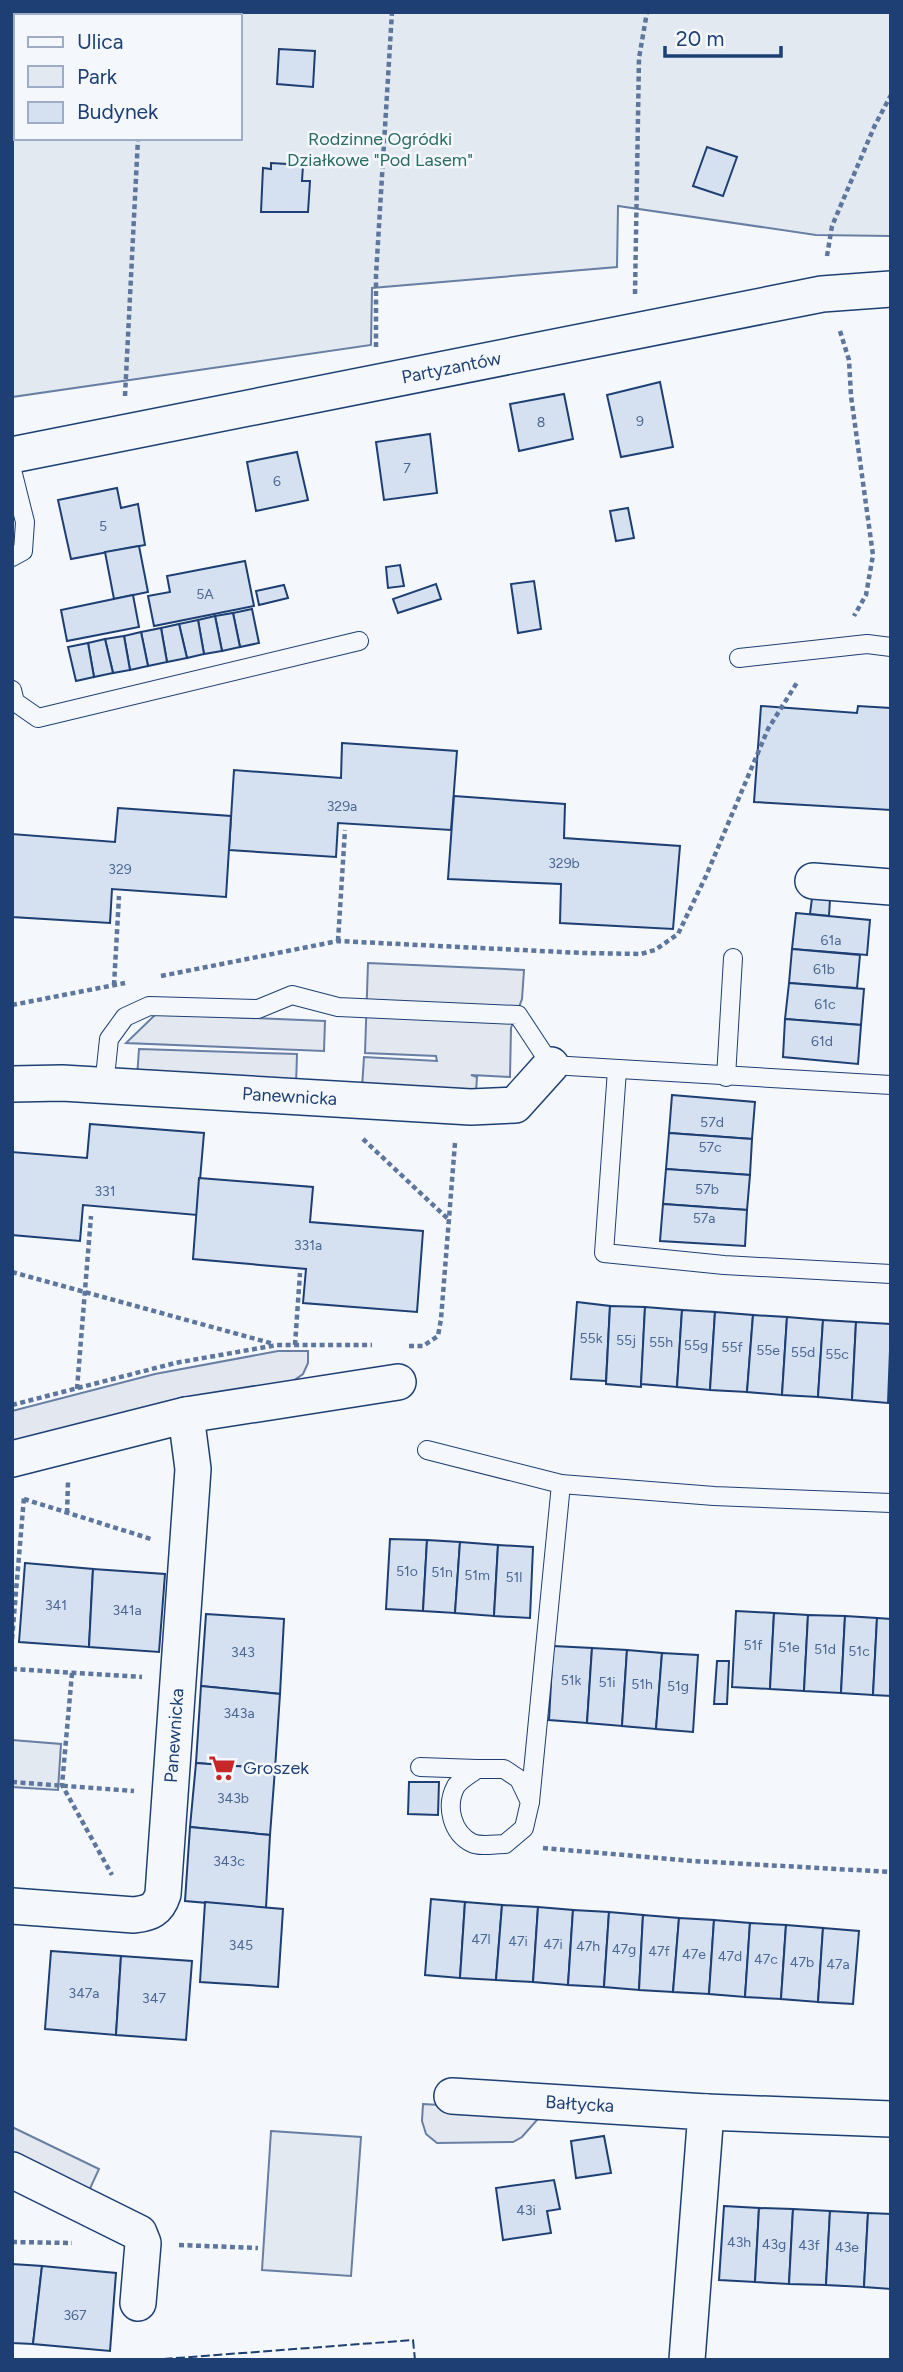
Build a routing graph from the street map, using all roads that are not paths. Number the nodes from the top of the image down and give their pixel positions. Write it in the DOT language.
graph roads {
  1 [pos="891,289"];
  2 [pos="12,455"];
  3 [pos="12,470"];
  4 [pos="12,557"];
  5 [pos="359,641"];
  6 [pos="891,647"];
  7 [pos="740,658"];
  8 [pos="12,690"];
  9 [pos="813,881"];
  10 [pos="891,887"];
  11 [pos="733,958"];
  12 [pos="551,1065"];
  13 [pos="617,1070"];
  14 [pos="726,1077"];
  15 [pos="12,1084"];
  16 [pos="891,1085"];
  17 [pos="104,1086"];
  18 [pos="891,1274"];
  19 [pos="398,1382"];
  20 [pos="186,1415"];
  21 [pos="427,1450"];
  22 [pos="18,1474"];
  23 [pos="561,1483"];
  24 [pos="891,1503"];
  25 [pos="420,1767"];
  26 [pos="478,1769"];
  27 [pos="530,1802"];
  28 [pos="12,1906"];
  29 [pos="452,2096"];
  30 [pos="706,2112"];
  31 [pos="891,2119"];
  32 [pos="12,2170"];
  33 [pos="138,2303"];
  34 [pos="687,2360"];
  1 -- 2 [label="street, Partyzantów"];
  3 -- 4 [label="lane"];
  5 -- 8 [label="lane"];
  6 -- 7 [label="lane"];
  9 -- 10 [label="street"];
  11 -- 14 [label="lane"];
  12 -- 13 [label="lane"];
  12 -- 17 [label="street, Panewnicka"];
  12 -- 17 [label="lane"];
  13 -- 14 [label="lane"];
  13 -- 18 [label="lane"];
  14 -- 16 [label="lane"];
  15 -- 17 [label="street, Panewnicka"];
  19 -- 20 [label="street"];
  20 -- 22 [label="street"];
  20 -- 28 [label="street, Panewnicka"];
  21 -- 23 [label="lane"];
  23 -- 24 [label="lane"];
  23 -- 27 [label="lane"];
  25 -- 26 [label="lane"];
  26 -- 27 [label="lane"];
  26 -- 27 [label="lane"];
  29 -- 30 [label="street, Bałtycka"];
  30 -- 31 [label="street, Bałtycka"];
  30 -- 34 [label="street"];
  32 -- 33 [label="street"];
}
